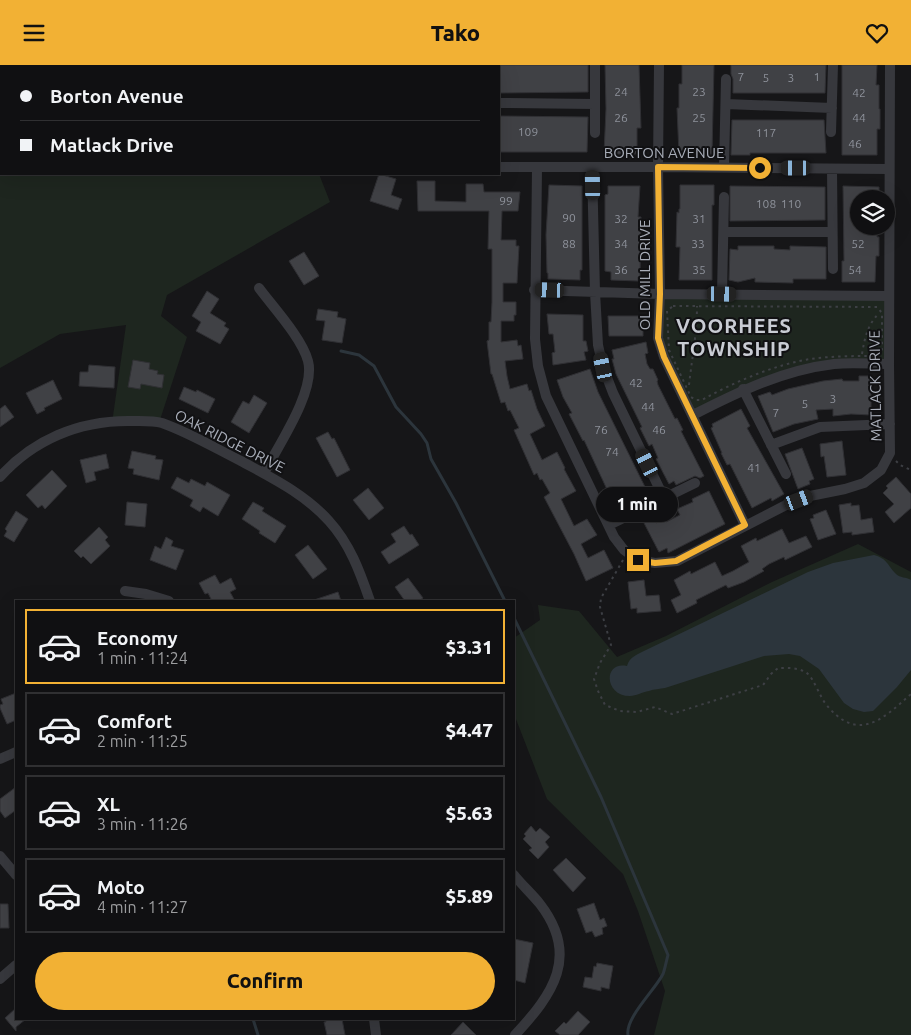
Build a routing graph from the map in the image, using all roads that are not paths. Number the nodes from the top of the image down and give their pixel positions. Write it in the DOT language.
graph roads {
  1 [pos="595,65"];
  2 [pos="659,65"];
  3 [pos="833,65"];
  4 [pos="890,65"];
  5 [pos="726,79"];
  6 [pos="500,103"];
  7 [pos="595,104"];
  8 [pos="726,105"];
  9 [pos="832,108"];
  10 [pos="831,132"];
  11 [pos="595,133"];
  12 [pos="500,167"];
  13 [pos="536,167"];
  14 [pos="592,167"];
  15 [pos="658,167"];
  16 [pos="724,167"];
  17 [pos="832,169"];
  18 [pos="889,169"];
  19 [pos="724,197"];
  20 [pos="724,231"];
  21 [pos="832,232"];
  22 [pos="833,269"];
  23 [pos="259,288"];
  24 [pos="534,290"];
  25 [pos="595,292"];
  26 [pos="660,294"];
  27 [pos="722,294"];
  28 [pos="889,296"];
  29 [pos="889,364"];
  30 [pos="743,389"];
  31 [pos="692,415"];
  32 [pos="890,424"];
  33 [pos="771,445"];
  34 [pos="264,473"];
  35 [pos="786,474"];
  36 [pos="0,477"];
  37 [pos="695,483"];
  38 [pos="664,498"];
  39 [pos="609,525"];
  40 [pos="745,525"];
  41 [pos="125,591"];
  42 [pos="166,600"];
  43 [pos="370,600"];
  44 [pos="15,752"];
  45 [pos="0,759"];
  46 [pos="0,856"];
  47 [pos="15,874"];
  48 [pos="515,876"];
  49 [pos="15,966"];
  50 [pos="0,979"];
  51 [pos="374,1020"];
  52 [pos="376,1035"];
  53 [pos="515,1035"];
  1 -- 7 [label="street"];
  2 -- 15 [label="street, OLD MILL DRIVE"];
  3 -- 9 [label="street"];
  4 -- 18 [label="street, MATLACK DRIVE"];
  5 -- 8 [label="street"];
  6 -- 7 [label="street"];
  7 -- 11 [label="street"];
  8 -- 9 [label="street"];
  8 -- 16 [label="street"];
  9 -- 10 [label="street"];
  12 -- 13 [label="street, BORTON AVENUE"];
  13 -- 14 [label="street, BORTON AVENUE"];
  13 -- 24 [label="street, MATLACK DRIVE"];
  14 -- 15 [label="street, BORTON AVENUE"];
  14 -- 25 [label="street"];
  15 -- 16 [label="street, BORTON AVENUE"];
  15 -- 26 [label="street, OLD MILL DRIVE"];
  16 -- 17 [label="street, BORTON AVENUE"];
  17 -- 18 [label="street, BORTON AVENUE"];
  17 -- 21 [label="street"];
  18 -- 28 [label="street, MATLACK DRIVE"];
  19 -- 20 [label="street"];
  20 -- 21 [label="street"];
  20 -- 27 [label="street"];
  21 -- 22 [label="street"];
  23 -- 34 [label="street"];
  24 -- 25 [label="street"];
  24 -- 39 [label="street, MATLACK DRIVE"];
  25 -- 26 [label="street"];
  25 -- 38 [label="street"];
  26 -- 27 [label="street"];
  26 -- 31 [label="street, OLD MILL DRIVE"];
  27 -- 28 [label="street"];
  28 -- 29 [label="street, MATLACK DRIVE"];
  29 -- 30 [label="street"];
  29 -- 32 [label="street, MATLACK DRIVE"];
  30 -- 31 [label="street"];
  30 -- 33 [label="street"];
  31 -- 40 [label="street, OLD MILL DRIVE"];
  32 -- 33 [label="street"];
  32 -- 40 [label="street, MATLACK DRIVE"];
  33 -- 35 [label="street"];
  34 -- 36 [label="street, OAK RIDGE DRIVE"];
  34 -- 43 [label="street, OAK RIDGE DRIVE"];
  37 -- 38 [label="street"];
  38 -- 39 [label="street"];
  39 -- 40 [label="street, MATLACK DRIVE"];
  41 -- 42 [label="street"];
  44 -- 45 [label="street"];
  46 -- 47 [label="street"];
  48 -- 53 [label="street"];
  49 -- 50 [label="street"];
  51 -- 52 [label="street"];
}
